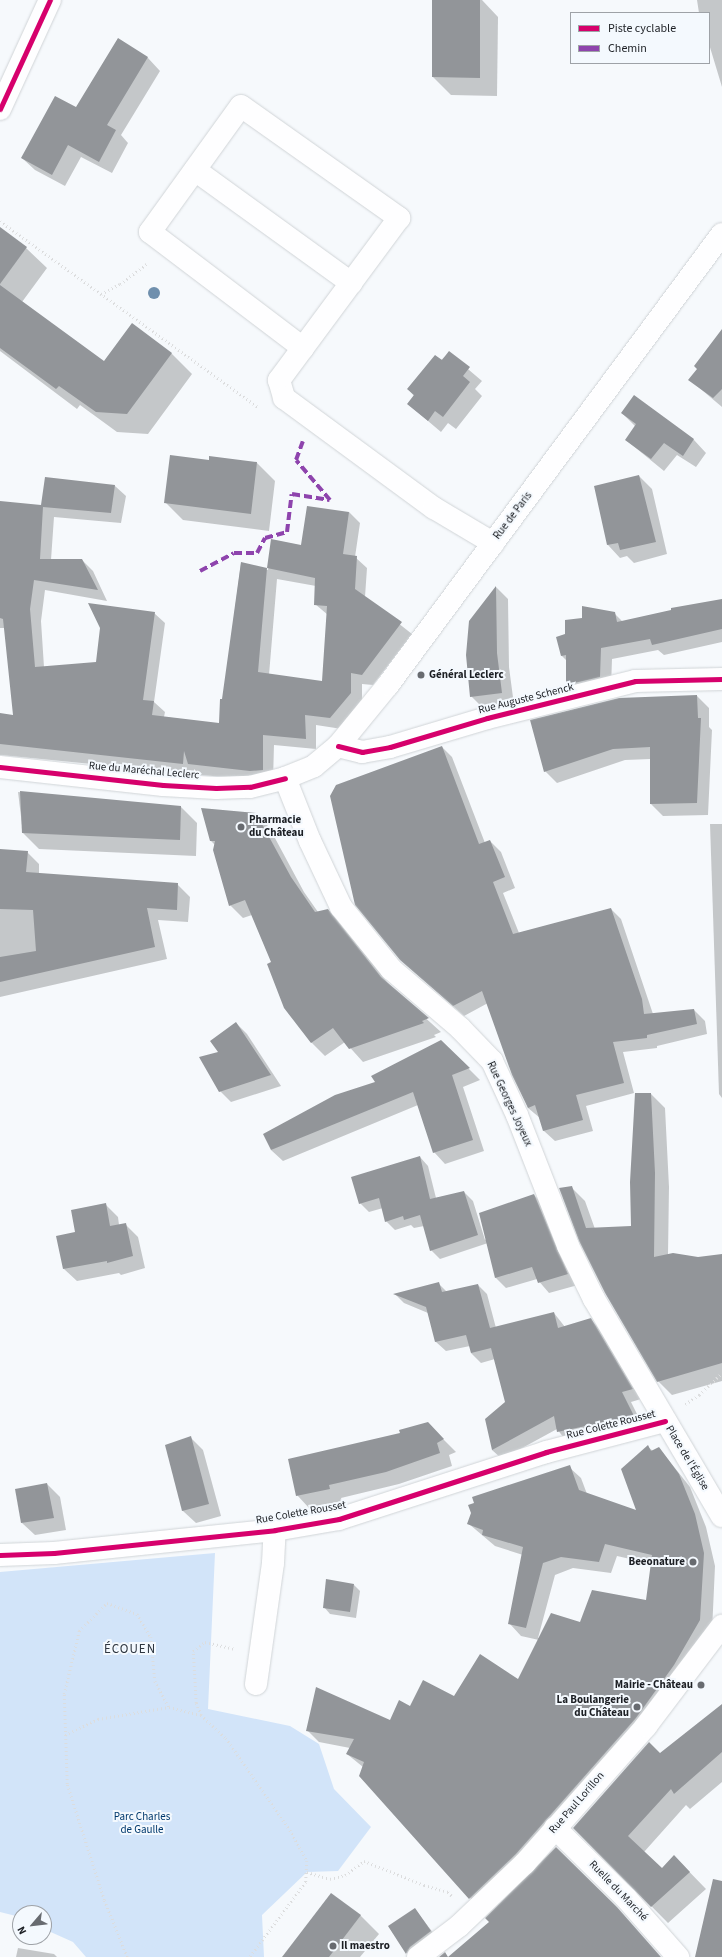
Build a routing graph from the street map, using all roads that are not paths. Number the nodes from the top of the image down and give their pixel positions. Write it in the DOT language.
graph roads {
  1 [pos="50,0"];
  2 [pos="0,109"];
  3 [pos="195,170"];
  4 [pos="722,234"];
  5 [pos="351,283"];
  6 [pos="303,348"];
  7 [pos="493,543"];
  8 [pos="722,679"];
  9 [pos="338,746"];
  10 [pos="0,767"];
  11 [pos="285,778"];
  12 [pos="665,1421"];
  13 [pos="722,1516"];
  14 [pos="275,1530"];
  15 [pos="0,1554"];
  16 [pos="720,1630"];
  17 [pos="256,1684"];
  18 [pos="555,1828"];
  19 [pos="418,1957"];
  20 [pos="678,1957"];
  1 -- 2 [label="main road"];
  3 -- 5 [label="main road"];
  3 -- 5 [label="main road"];
  3 -- 6 [label="main road"];
  4 -- 7 [label="main road, Rue de Paris"];
  5 -- 6 [label="main road"];
  6 -- 7 [label="main road"];
  7 -- 9 [label="main road, Rue de Paris"];
  8 -- 9 [label="main road, Rue Auguste Schenck"];
  9 -- 11 [label="main road, Rue de Paris"];
  10 -- 11 [label="main road, Rue du Maréchal Leclerc"];
  11 -- 12 [label="main road, Rue Georges Joyeux"];
  12 -- 13 [label="main road, Place de l'Église"];
  12 -- 14 [label="main road, Rue Colette Rousset"];
  14 -- 15 [label="main road, Rue Colette Rousset"];
  14 -- 17 [label="main road"];
  16 -- 18 [label="main road, Rue Paul Lorillon"];
  18 -- 19 [label="main road, Rue Paul Lorillon"];
  18 -- 20 [label="main road, Ruelle du Marché"];
}
